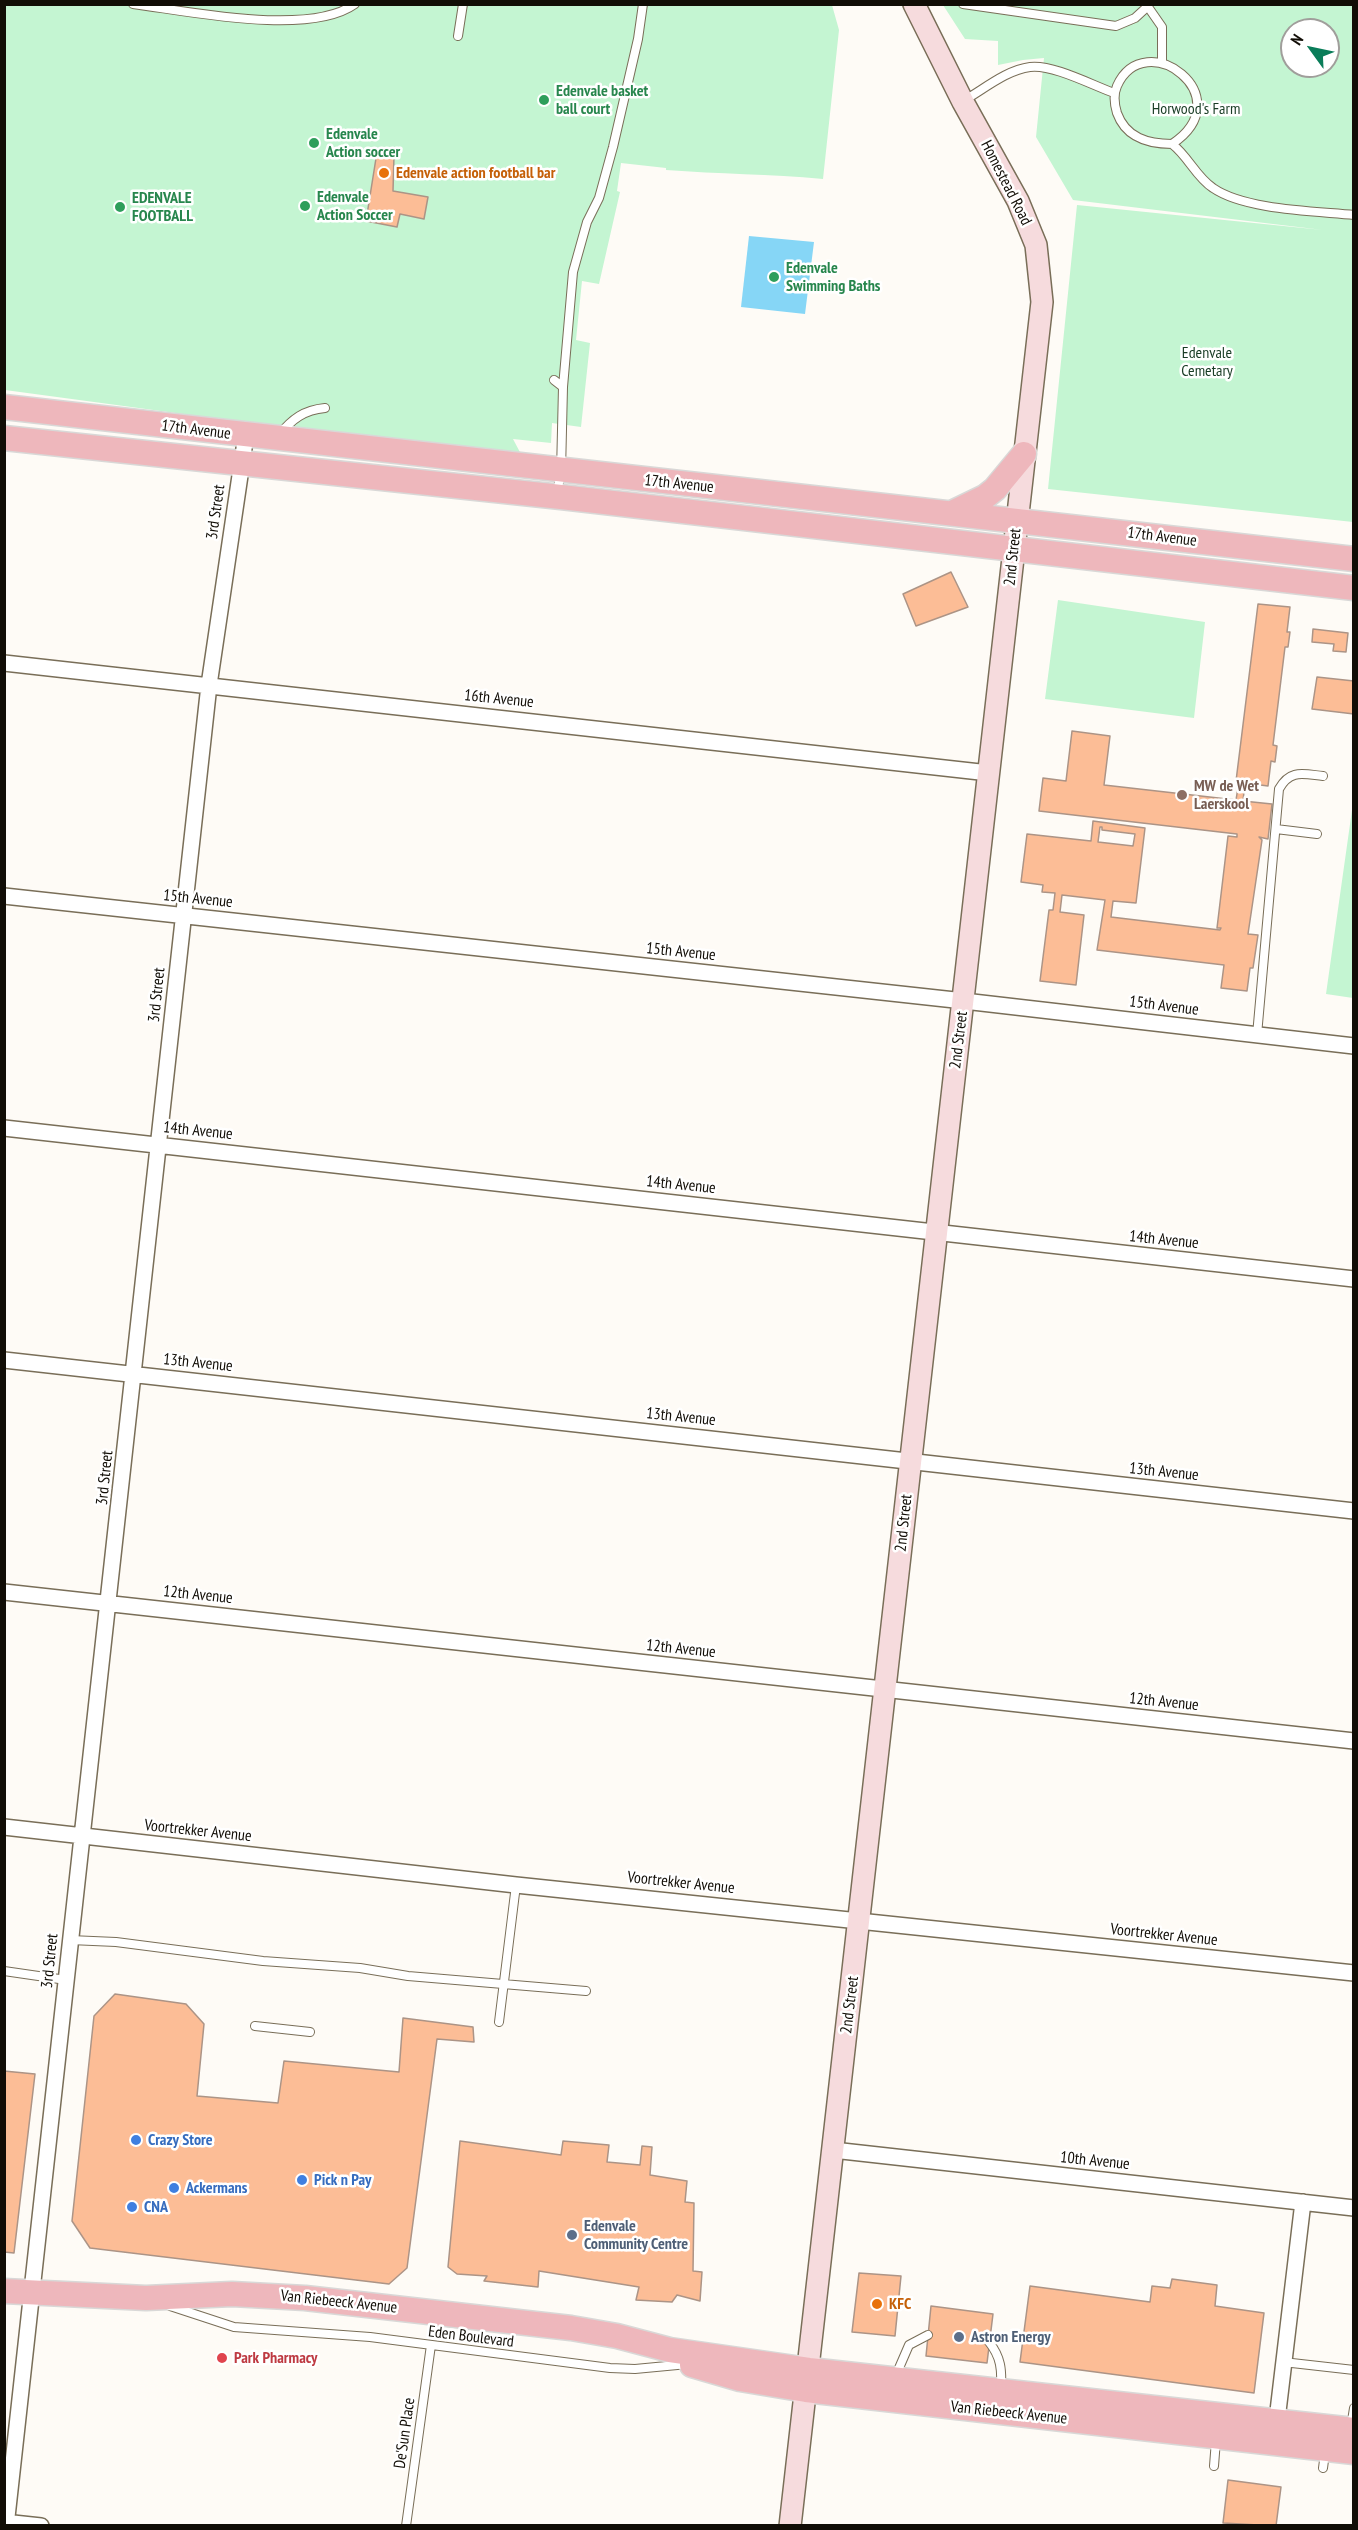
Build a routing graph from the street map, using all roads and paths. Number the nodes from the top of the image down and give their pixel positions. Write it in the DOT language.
graph roads {
  1 [pos="133,4"];
  2 [pos="355,4"];
  3 [pos="463,4"];
  4 [pos="643,4"];
  5 [pos="914,4"];
  6 [pos="963,4"];
  7 [pos="1147,6"];
  8 [pos="458,36"];
  9 [pos="1162,63"];
  10 [pos="1114,93"];
  11 [pos="963,102"];
  12 [pos="1172,144"];
  13 [pos="1353,215"];
  14 [pos="554,380"];
  15 [pos="563,387"];
  16 [pos="4,408"];
  17 [pos="325,408"];
  18 [pos="246,435"];
  19 [pos="4,438"];
  20 [pos="277,438"];
  21 [pos="1024,454"];
  22 [pos="241,465"];
  23 [pos="561,472"];
  24 [pos="557,496"];
  25 [pos="952,513"];
  26 [pos="1017,519"];
  27 [pos="1014,549"];
  28 [pos="1353,559"];
  29 [pos="1353,588"];
  30 [pos="4,663"];
  31 [pos="210,685"];
  32 [pos="989,773"];
  33 [pos="1323,776"];
  34 [pos="1276,829"];
  35 [pos="1317,834"];
  36 [pos="4,896"];
  37 [pos="184,916"];
  38 [pos="964,1001"];
  39 [pos="1257,1035"];
  40 [pos="1353,1046"];
  41 [pos="4,1128"];
  42 [pos="159,1145"];
  43 [pos="936,1232"];
  44 [pos="1353,1279"];
  45 [pos="4,1360"];
  46 [pos="134,1374"];
  47 [pos="911,1461"];
  48 [pos="1353,1511"];
  49 [pos="4,1592"];
  50 [pos="110,1603"];
  51 [pos="886,1690"];
  52 [pos="1353,1741"];
  53 [pos="4,1827"];
  54 [pos="81,1835"];
  55 [pos="516,1885"];
  56 [pos="860,1920"];
  57 [pos="70,1940"];
  58 [pos="4,1971"];
  59 [pos="1353,1973"];
  60 [pos="66,1980"];
  61 [pos="502,1984"];
  62 [pos="585,1991"];
  63 [pos="499,2022"];
  64 [pos="255,2026"];
  65 [pos="310,2032"];
  66 [pos="833,2150"];
  67 [pos="1303,2202"];
  68 [pos="1353,2208"];
  69 [pos="4,2291"];
  70 [pos="33,2292"];
  71 [pos="146,2298"];
  72 [pos="928,2335"];
  73 [pos="989,2342"];
  74 [pos="430,2345"];
  75 [pos="670,2350"];
  76 [pos="1284,2362"];
  77 [pos="690,2364"];
  78 [pos="1353,2370"];
  79 [pos="807,2380"];
  80 [pos="893,2390"];
  81 [pos="1000,2393"];
  82 [pos="1275,2433"];
  83 [pos="1217,2436"];
  84 [pos="1341,2438"];
  85 [pos="1214,2466"];
  86 [pos="5,2523"];
  87 [pos="41,2526"];
  88 [pos="406,2526"];
  89 [pos="790,2526"];
  1 -- 2 [label="lane"];
  3 -- 8 [label="lane"];
  4 -- 15 [label="lane"];
  5 -- 11 [label="main road, Homestead Road"];
  6 -- 7 [label="lane"];
  7 -- 9 [label="lane"];
  9 -- 10 [label="lane"];
  9 -- 12 [label="lane"];
  10 -- 11 [label="lane"];
  10 -- 12 [label="lane"];
  11 -- 21 [label="main road, Homestead Road"];
  12 -- 13 [label="lane"];
  14 -- 15 [label="lane"];
  15 -- 23 [label="lane"];
  16 -- 18 [label="main road, 17th Avenue"];
  17 -- 20 [label="lane"];
  18 -- 20 [label="main road, 17th Avenue"];
  18 -- 22 [label="street, 3rd Street"];
  19 -- 22 [label="main road, 17th Avenue"];
  20 -- 23 [label="main road, 17th Avenue"];
  21 -- 25 [label="main road"];
  21 -- 26 [label="main road, Homestead Road"];
  22 -- 24 [label="main road, 17th Avenue"];
  22 -- 31 [label="street, 3rd Street"];
  23 -- 24 [label="lane"];
  23 -- 25 [label="main road, 17th Avenue"];
  24 -- 27 [label="main road, 17th Avenue"];
  25 -- 26 [label="main road, 17th Avenue"];
  26 -- 27 [label="main road, 2nd Street"];
  26 -- 28 [label="main road, 17th Avenue"];
  27 -- 29 [label="main road, 17th Avenue"];
  27 -- 32 [label="main road, 2nd Street"];
  30 -- 31 [label="street, 16th Avenue"];
  31 -- 32 [label="street, 16th Avenue"];
  31 -- 37 [label="street, 3rd Street"];
  32 -- 38 [label="main road, 2nd Street"];
  33 -- 34 [label="lane"];
  34 -- 35 [label="lane"];
  34 -- 39 [label="lane"];
  36 -- 37 [label="street, 15th Avenue"];
  37 -- 38 [label="street, 15th Avenue"];
  37 -- 42 [label="street, 3rd Street"];
  38 -- 39 [label="street, 15th Avenue"];
  38 -- 43 [label="main road, 2nd Street"];
  39 -- 40 [label="street, 15th Avenue"];
  41 -- 42 [label="street, 14th Avenue"];
  42 -- 43 [label="street, 14th Avenue"];
  42 -- 46 [label="street, 3rd Street"];
  43 -- 44 [label="street, 14th Avenue"];
  43 -- 47 [label="main road, 2nd Street"];
  45 -- 46 [label="street, 13th Avenue"];
  46 -- 47 [label="street, 13th Avenue"];
  46 -- 50 [label="street, 3rd Street"];
  47 -- 48 [label="street, 13th Avenue"];
  47 -- 51 [label="main road, 2nd Street"];
  49 -- 50 [label="street, 12th Avenue"];
  50 -- 51 [label="street, 12th Avenue"];
  50 -- 54 [label="street, 3rd Street"];
  51 -- 52 [label="street, 12th Avenue"];
  51 -- 56 [label="main road, 2nd Street"];
  53 -- 54 [label="street, Voortrekker Avenue"];
  54 -- 55 [label="street, Voortrekker Avenue"];
  54 -- 57 [label="street, 3rd Street"];
  55 -- 56 [label="street, Voortrekker Avenue"];
  55 -- 61 [label="lane"];
  56 -- 59 [label="street, Voortrekker Avenue"];
  56 -- 66 [label="main road, 2nd Street"];
  57 -- 60 [label="street, 3rd Street"];
  57 -- 61 [label="lane"];
  58 -- 60 [label="lane"];
  60 -- 70 [label="street, 3rd Street"];
  61 -- 62 [label="lane"];
  61 -- 63 [label="lane"];
  64 -- 65 [label="lane"];
  66 -- 67 [label="street, 10th Avenue"];
  66 -- 79 [label="main road, 2nd Street"];
  67 -- 68 [label="street, 10th Avenue"];
  67 -- 76 [label="street"];
  69 -- 70 [label="main road, Van Riebeeck Avenue"];
  70 -- 71 [label="main road, Van Riebeeck Avenue"];
  70 -- 86 [label="street, 3rd Street"];
  71 -- 74 [label="lane, Eden Boulevard"];
  71 -- 75 [label="main road, Van Riebeeck Avenue"];
  72 -- 80 [label="lane"];
  73 -- 81 [label="lane"];
  74 -- 77 [label="lane, Eden Boulevard"];
  74 -- 88 [label="lane, De'Sun Place"];
  75 -- 77 [label="main road, Van Riebeeck Avenue"];
  75 -- 79 [label="main road, Van Riebeeck Avenue"];
  76 -- 78 [label="lane"];
  76 -- 82 [label="street"];
  77 -- 79 [label="main road, Van Riebeeck Avenue"];
  79 -- 80 [label="main road, Van Riebeeck Avenue"];
  79 -- 89 [label="main road, 2nd Street"];
  80 -- 81 [label="main road, Van Riebeeck Avenue"];
  80 -- 83 [label="main road, Van Riebeeck Avenue"];
  81 -- 82 [label="main road, Van Riebeeck Avenue"];
  82 -- 83 [label="main road, Van Riebeeck Avenue"];
  82 -- 84 [label="main road, Van Riebeeck Avenue"];
  83 -- 85 [label="lane"];
  86 -- 87 [label="street"];
}
